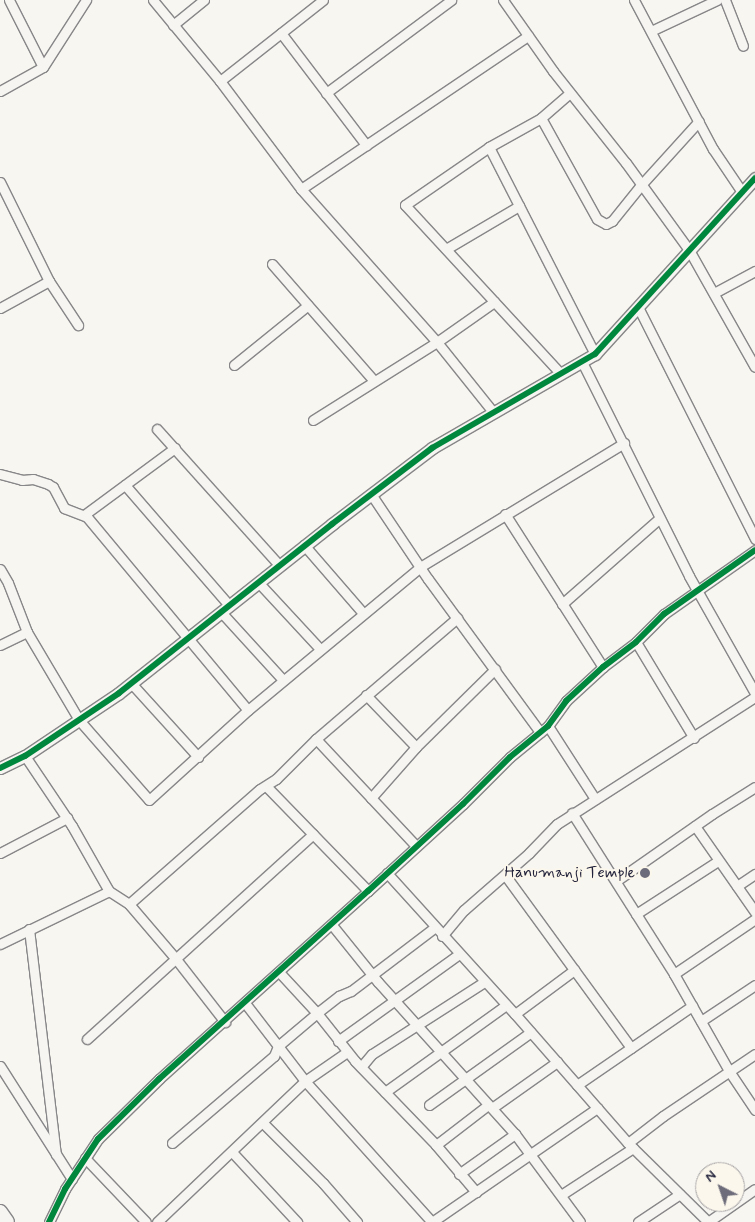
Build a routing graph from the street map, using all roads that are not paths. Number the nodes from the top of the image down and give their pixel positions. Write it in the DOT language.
graph roads {
  1 [pos="9,0"];
  2 [pos="86,0"];
  3 [pos="153,0"];
  4 [pos="204,0"];
  5 [pos="323,0"];
  6 [pos="451,0"];
  7 [pos="503,0"];
  8 [pos="634,0"];
  9 [pos="717,0"];
  10 [pos="725,0"];
  11 [pos="173,25"];
  12 [pos="651,31"];
  13 [pos="281,32"];
  14 [pos="528,36"];
  15 [pos="743,46"];
  16 [pos="44,67"];
  17 [pos="220,81"];
  18 [pos="0,91"];
  19 [pos="326,92"];
  20 [pos="570,93"];
  21 [pos="541,118"];
  22 [pos="699,121"];
  23 [pos="366,144"];
  24 [pos="489,147"];
  25 [pos="755,178"];
  26 [pos="0,182"];
  27 [pos="641,185"];
  28 [pos="301,189"];
  29 [pos="742,192"];
  30 [pos="519,206"];
  31 [pos="446,249"];
  32 [pos="689,250"];
  33 [pos="272,264"];
  34 [pos="755,271"];
  35 [pos="49,282"];
  36 [pos="714,292"];
  37 [pos="494,302"];
  38 [pos="308,305"];
  39 [pos="638,307"];
  40 [pos="0,308"];
  41 [pos="78,325"];
  42 [pos="437,342"];
  43 [pos="752,353"];
  44 [pos="595,354"];
  45 [pos="582,362"];
  46 [pos="234,365"];
  47 [pos="755,367"];
  48 [pos="561,374"];
  49 [pos="374,382"];
  50 [pos="493,412"];
  51 [pos="313,420"];
  52 [pos="158,429"];
  53 [pos="624,443"];
  54 [pos="175,448"];
  55 [pos="0,474"];
  56 [pos="125,486"];
  57 [pos="371,494"];
  58 [pos="505,514"];
  59 [pos="84,515"];
  60 [pos="660,518"];
  61 [pos="755,539"];
  62 [pos="304,545"];
  63 [pos="755,550"];
  64 [pos="280,565"];
  65 [pos="420,567"];
  66 [pos="0,569"];
  67 [pos="258,582"];
  68 [pos="697,590"];
  69 [pos="562,604"];
  70 [pos="225,608"];
  71 [pos="363,613"];
  72 [pos="457,618"];
  73 [pos="27,632"];
  74 [pos="186,639"];
  75 [pos="636,642"];
  76 [pos="0,645"];
  77 [pos="320,649"];
  78 [pos="603,667"];
  79 [pos="495,669"];
  80 [pos="283,680"];
  81 [pos="131,683"];
  82 [pos="755,693"];
  83 [pos="366,695"];
  84 [pos="755,697"];
  85 [pos="248,710"];
  86 [pos="78,720"];
  87 [pos="548,726"];
  88 [pos="540,732"];
  89 [pos="694,738"];
  90 [pos="316,739"];
  91 [pos="416,747"];
  92 [pos="25,756"];
  93 [pos="198,757"];
  94 [pos="0,768"];
  95 [pos="267,787"];
  96 [pos="755,787"];
  97 [pos="371,798"];
  98 [pos="595,799"];
  99 [pos="572,814"];
  100 [pos="67,818"];
  101 [pos="695,826"];
  102 [pos="313,834"];
  103 [pos="416,846"];
  104 [pos="0,853"];
  105 [pos="718,861"];
  106 [pos="387,873"];
  107 [pos="755,874"];
  108 [pos="505,875"];
  109 [pos="616,881"];
  110 [pos="736,886"];
  111 [pos="109,891"];
  112 [pos="368,891"];
  113 [pos="129,904"];
  114 [pos="755,912"];
  115 [pos="636,914"];
  116 [pos="755,919"];
  117 [pos="332,925"];
  118 [pos="434,928"];
  119 [pos="29,929"];
  120 [pos="442,936"];
  121 [pos="0,944"];
  122 [pos="459,954"];
  123 [pos="176,959"];
  124 [pos="574,970"];
  125 [pos="279,972"];
  126 [pos="372,974"];
  127 [pos="674,974"];
  128 [pos="484,982"];
  129 [pos="755,985"];
  130 [pos="395,1001"];
  131 [pos="245,1003"];
  132 [pos="506,1005"];
  133 [pos="692,1006"];
  134 [pos="317,1013"];
  135 [pos="515,1014"];
  136 [pos="700,1021"];
  137 [pos="225,1022"];
  138 [pos="416,1026"];
  139 [pos="531,1032"];
  140 [pos="87,1039"];
  141 [pos="338,1040"];
  142 [pos="278,1046"];
  143 [pos="631,1048"];
  144 [pos="348,1052"];
  145 [pos="441,1052"];
  146 [pos="755,1054"];
  147 [pos="557,1062"];
  148 [pos="0,1066"];
  149 [pos="361,1067"];
  150 [pos="729,1071"];
  151 [pos="466,1079"];
  152 [pos="305,1081"];
  153 [pos="577,1085"];
  154 [pos="385,1092"];
  155 [pos="429,1105"];
  156 [pos="490,1106"];
  157 [pos="597,1108"];
  158 [pos="755,1110"];
  159 [pos="263,1123"];
  160 [pos="515,1134"];
  161 [pos="172,1143"];
  162 [pos="436,1145"];
  163 [pos="631,1145"];
  164 [pos="232,1152"];
  165 [pos="56,1154"];
  166 [pos="532,1154"];
  167 [pos="86,1158"];
  168 [pos="459,1174"];
  169 [pos="72,1179"];
  170 [pos="755,1189"];
  171 [pos="476,1192"];
  172 [pos="680,1194"];
  173 [pos="561,1195"];
  174 [pos="0,1212"];
  175 [pos="6,1222"];
  176 [pos="49,1222"];
  177 [pos="146,1222"];
  178 [pos="157,1222"];
  179 [pos="297,1222"];
  180 [pos="357,1222"];
  181 [pos="432,1222"];
  182 [pos="580,1222"];
  183 [pos="638,1222"];
  184 [pos="708,1222"];
  1 -- 16 [label="street"];
  2 -- 16 [label="street"];
  3 -- 11 [label="street"];
  4 -- 11 [label="street"];
  5 -- 13 [label="street"];
  6 -- 19 [label="street"];
  7 -- 14 [label="street"];
  8 -- 12 [label="street"];
  9 -- 12 [label="street"];
  10 -- 15 [label="street"];
  11 -- 17 [label="street"];
  12 -- 22 [label="street"];
  13 -- 17 [label="street"];
  13 -- 19 [label="street"];
  14 -- 20 [label="street"];
  14 -- 23 [label="street"];
  16 -- 18 [label="street"];
  17 -- 28 [label="street"];
  19 -- 23 [label="street"];
  20 -- 21 [label="street"];
  20 -- 27 [label="street"];
  21 -- 24 [label="street"];
  21 -- 27 [label="street"];
  22 -- 27 [label="street"];
  22 -- 29 [label="street"];
  23 -- 28 [label="street"];
  24 -- 30 [label="street"];
  24 -- 31 [label="street"];
  25 -- 29 [label="street"];
  26 -- 35 [label="street"];
  27 -- 32 [label="street"];
  28 -- 42 [label="street"];
  29 -- 32 [label="street"];
  30 -- 31 [label="street"];
  30 -- 44 [label="street"];
  31 -- 37 [label="street"];
  32 -- 36 [label="street"];
  32 -- 39 [label="street"];
  33 -- 38 [label="street"];
  34 -- 36 [label="street"];
  35 -- 40 [label="street"];
  35 -- 41 [label="street"];
  36 -- 43 [label="street"];
  37 -- 42 [label="street"];
  37 -- 48 [label="street"];
  38 -- 46 [label="street"];
  38 -- 49 [label="street"];
  39 -- 44 [label="street"];
  39 -- 61 [label="street"];
  42 -- 49 [label="street"];
  42 -- 50 [label="street"];
  43 -- 47 [label="street"];
  44 -- 45 [label="street"];
  45 -- 48 [label="street"];
  45 -- 53 [label="street"];
  48 -- 50 [label="street"];
  49 -- 51 [label="street"];
  50 -- 57 [label="street"];
  52 -- 54 [label="street"];
  53 -- 58 [label="street"];
  53 -- 60 [label="street"];
  54 -- 56 [label="street"];
  54 -- 64 [label="street"];
  55 -- 59 [label="street"];
  56 -- 59 [label="street"];
  56 -- 70 [label="street"];
  57 -- 62 [label="street"];
  57 -- 65 [label="street"];
  58 -- 65 [label="street"];
  58 -- 69 [label="street"];
  59 -- 74 [label="street"];
  60 -- 68 [label="street"];
  60 -- 69 [label="street"];
  62 -- 64 [label="street"];
  62 -- 71 [label="street"];
  63 -- 68 [label="street"];
  64 -- 67 [label="street"];
  65 -- 71 [label="street"];
  65 -- 72 [label="street"];
  66 -- 73 [label="street"];
  67 -- 70 [label="street"];
  67 -- 77 [label="street"];
  68 -- 75 [label="street"];
  68 -- 82 [label="street"];
  69 -- 78 [label="street"];
  70 -- 74 [label="street"];
  70 -- 80 [label="street"];
  71 -- 77 [label="street"];
  72 -- 79 [label="street"];
  72 -- 83 [label="street"];
  73 -- 76 [label="street"];
  73 -- 86 [label="street"];
  74 -- 81 [label="street"];
  74 -- 85 [label="street"];
  75 -- 78 [label="street"];
  75 -- 89 [label="street"];
  77 -- 80 [label="street"];
  78 -- 87 [label="street"];
  79 -- 88 [label="street"];
  79 -- 91 [label="street"];
  80 -- 85 [label="street"];
  81 -- 86 [label="street"];
  81 -- 93 [label="street"];
  83 -- 90 [label="street"];
  83 -- 91 [label="street"];
  84 -- 89 [label="street"];
  85 -- 93 [label="street"];
  86 -- 92 [label="street"];
  86 -- 93 [label="street"];
  87 -- 88 [label="street"];
  87 -- 98 [label="street"];
  88 -- 103 [label="street"];
  89 -- 98 [label="street"];
  90 -- 95 [label="street"];
  90 -- 97 [label="street"];
  91 -- 97 [label="street"];
  92 -- 94 [label="street"];
  92 -- 100 [label="street"];
  95 -- 102 [label="street"];
  95 -- 113 [label="street"];
  96 -- 101 [label="street"];
  97 -- 103 [label="street"];
  98 -- 99 [label="street"];
  99 -- 108 [label="street"];
  99 -- 109 [label="street"];
  100 -- 104 [label="street"];
  100 -- 111 [label="street"];
  101 -- 105 [label="street"];
  101 -- 109 [label="street"];
  102 -- 112 [label="street"];
  102 -- 123 [label="street"];
  103 -- 106 [label="street"];
  105 -- 110 [label="street"];
  105 -- 115 [label="street"];
  106 -- 112 [label="street"];
  106 -- 118 [label="street"];
  107 -- 110 [label="street"];
  108 -- 120 [label="street"];
  108 -- 124 [label="street"];
  109 -- 115 [label="street"];
  110 -- 114 [label="street"];
  111 -- 113 [label="street"];
  111 -- 119 [label="street"];
  112 -- 117 [label="street"];
  113 -- 123 [label="street"];
  115 -- 127 [label="street"];
  116 -- 127 [label="street"];
  117 -- 125 [label="street"];
  117 -- 126 [label="street"];
  118 -- 120 [label="street"];
  118 -- 126 [label="street"];
  119 -- 121 [label="street"];
  119 -- 165 [label="street"];
  120 -- 122 [label="street"];
  122 -- 128 [label="street"];
  122 -- 130 [label="street"];
  123 -- 137 [label="street"];
  123 -- 140 [label="street"];
  124 -- 135 [label="street"];
  124 -- 143 [label="street"];
  125 -- 131 [label="street"];
  125 -- 134 [label="street"];
  126 -- 130 [label="street"];
  126 -- 134 [label="street"];
  127 -- 133 [label="street"];
  128 -- 132 [label="street"];
  128 -- 138 [label="street"];
  129 -- 136 [label="street"];
  130 -- 138 [label="street"];
  130 -- 141 [label="street"];
  131 -- 137 [label="street"];
  131 -- 142 [label="street"];
  132 -- 135 [label="street"];
  132 -- 145 [label="street"];
  133 -- 136 [label="street"];
  133 -- 143 [label="street"];
  134 -- 141 [label="street"];
  134 -- 142 [label="street"];
  135 -- 139 [label="street"];
  136 -- 150 [label="street"];
  137 -- 167 [label="street"];
  138 -- 145 [label="street"];
  138 -- 149 [label="street"];
  139 -- 147 [label="street"];
  139 -- 151 [label="street"];
  141 -- 144 [label="street"];
  142 -- 152 [label="street"];
  142 -- 161 [label="street"];
  143 -- 153 [label="street"];
  144 -- 149 [label="street"];
  144 -- 152 [label="street"];
  145 -- 151 [label="street"];
  145 -- 154 [label="street"];
  146 -- 150 [label="street"];
  147 -- 153 [label="street"];
  147 -- 156 [label="street"];
  148 -- 165 [label="street"];
  149 -- 154 [label="street"];
  150 -- 158 [label="street"];
  150 -- 163 [label="street"];
  151 -- 155 [label="street"];
  151 -- 156 [label="street"];
  152 -- 159 [label="street"];
  152 -- 181 [label="street"];
  153 -- 157 [label="street"];
  154 -- 162 [label="street"];
  156 -- 160 [label="street"];
  156 -- 162 [label="street"];
  157 -- 163 [label="street"];
  157 -- 166 [label="street"];
  159 -- 164 [label="street"];
  159 -- 180 [label="street"];
  160 -- 166 [label="street"];
  160 -- 168 [label="street"];
  162 -- 168 [label="street"];
  163 -- 172 [label="street"];
  163 -- 173 [label="street"];
  164 -- 178 [label="street"];
  164 -- 179 [label="street"];
  165 -- 169 [label="street"];
  166 -- 171 [label="street"];
  166 -- 173 [label="street"];
  167 -- 169 [label="street"];
  167 -- 177 [label="street"];
  168 -- 171 [label="street"];
  169 -- 176 [label="street"];
  170 -- 184 [label="street"];
  171 -- 181 [label="street"];
  172 -- 183 [label="street"];
  172 -- 184 [label="street"];
  173 -- 182 [label="street"];
  174 -- 175 [label="main road"];
}
